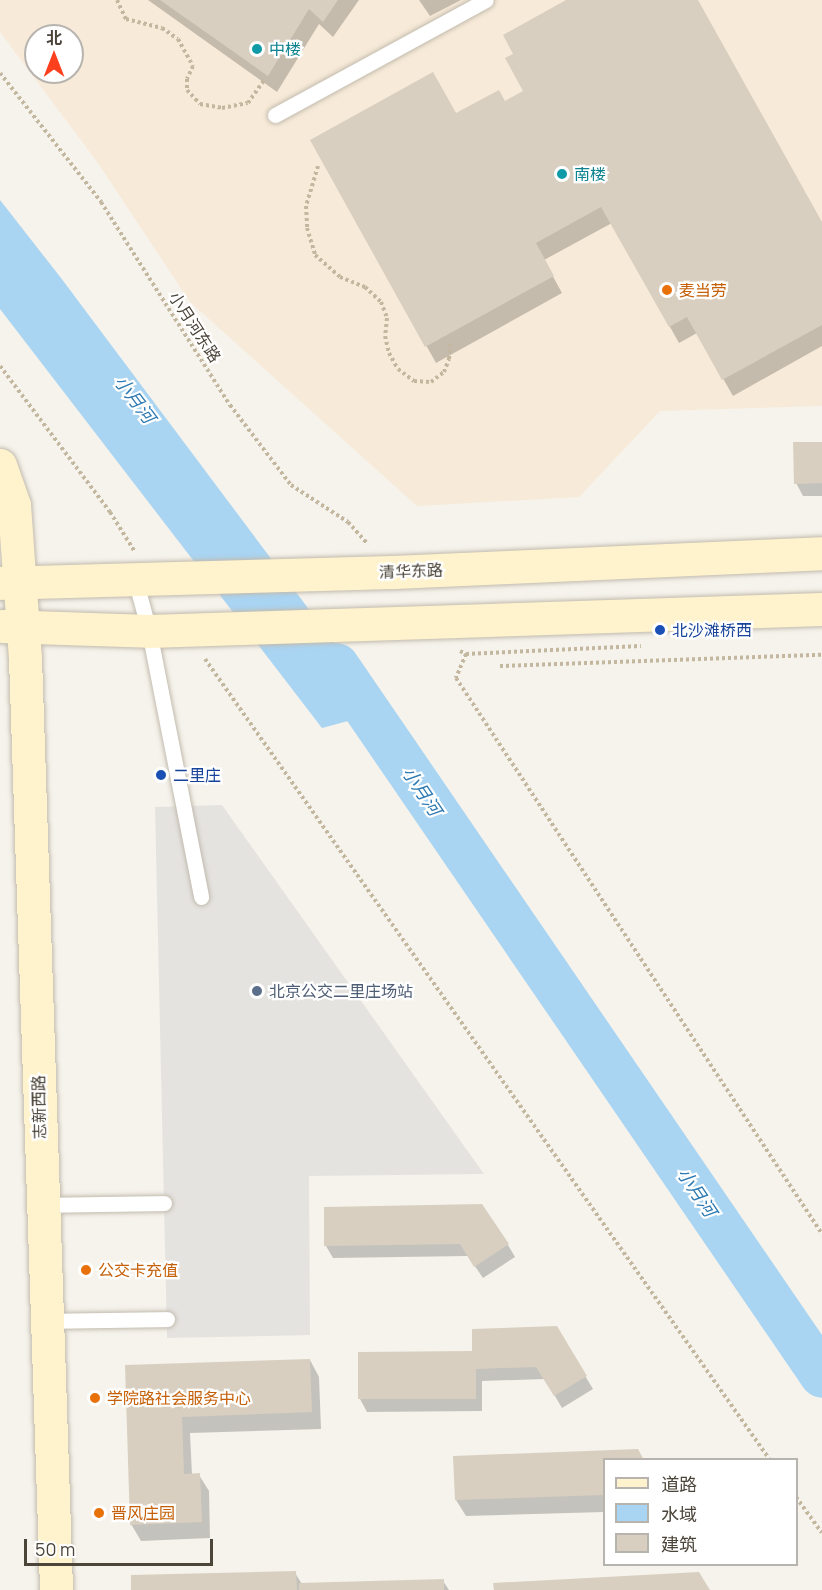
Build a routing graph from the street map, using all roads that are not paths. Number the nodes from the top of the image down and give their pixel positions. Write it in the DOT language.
graph roads {
  1 [pos="486,0"];
  2 [pos="275,115"];
  3 [pos="0,465"];
  4 [pos="822,553"];
  5 [pos="143,578"];
  6 [pos="10,583"];
  7 [pos="822,609"];
  8 [pos="11,625"];
  9 [pos="149,631"];
  10 [pos="201,897"];
  11 [pos="164,1203"];
  12 [pos="42,1205"];
  13 [pos="167,1319"];
  14 [pos="46,1321"];
  15 [pos="56,1590"];
  1 -- 2 [label="lane"];
  3 -- 6 [label="main road, 志新西路"];
  4 -- 5 [label="main road, 清华东路"];
  5 -- 6 [label="main road, 清华东路"];
  5 -- 9 [label="lane"];
  6 -- 8 [label="main road, 志新西路"];
  7 -- 9 [label="main road"];
  8 -- 9 [label="main road"];
  8 -- 12 [label="main road, 志新西路"];
  9 -- 10 [label="lane"];
  11 -- 12 [label="lane"];
  12 -- 14 [label="main road, 志新西路"];
  13 -- 14 [label="lane"];
  14 -- 15 [label="main road, 志新西路"];
}
